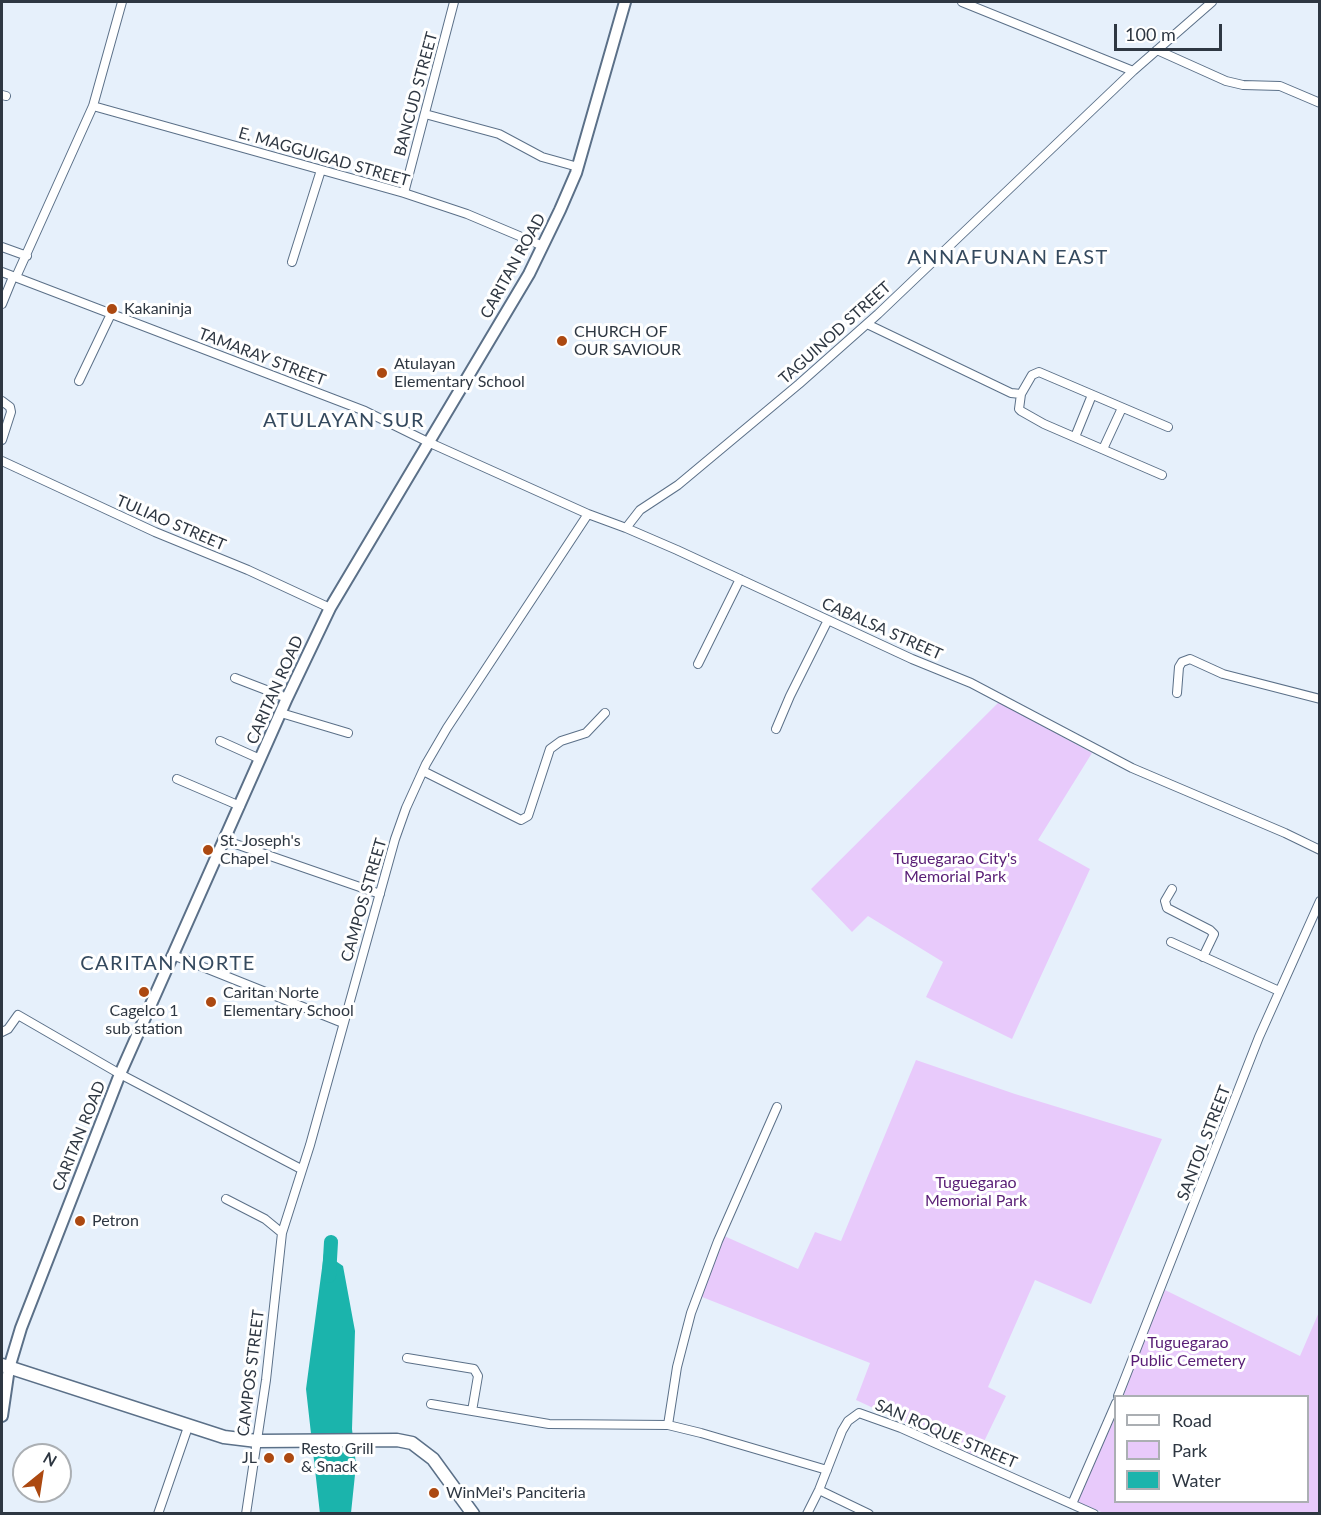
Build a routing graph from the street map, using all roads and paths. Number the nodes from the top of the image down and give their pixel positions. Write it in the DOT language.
graph roads {
  1 [pos="122,2"];
  2 [pos="454,2"];
  3 [pos="625,2"];
  4 [pos="962,2"];
  5 [pos="1212,2"];
  6 [pos="1157,50"];
  7 [pos="1133,71"];
  8 [pos="1320,103"];
  9 [pos="93,106"];
  10 [pos="425,114"];
  11 [pos="578,167"];
  12 [pos="321,170"];
  13 [pos="404,193"];
  14 [pos="543,246"];
  15 [pos="2,247"];
  16 [pos="27,256"];
  17 [pos="292,262"];
  18 [pos="2,273"];
  19 [pos="15,277"];
  20 [pos="2,304"];
  21 [pos="111,315"];
  22 [pos="867,324"];
  23 [pos="80,381"];
  24 [pos="1022,394"];
  25 [pos="1092,395"];
  26 [pos="2,401"];
  27 [pos="1122,408"];
  28 [pos="1168,427"];
  29 [pos="1075,437"];
  30 [pos="2,440"];
  31 [pos="428,442"];
  32 [pos="1103,449"];
  33 [pos="2,461"];
  34 [pos="1161,475"];
  35 [pos="588,514"];
  36 [pos="626,528"];
  37 [pos="740,579"];
  38 [pos="330,608"];
  39 [pos="828,620"];
  40 [pos="698,664"];
  41 [pos="234,678"];
  42 [pos="1177,693"];
  43 [pos="287,698"];
  44 [pos="1320,699"];
  45 [pos="281,712"];
  46 [pos="605,713"];
  47 [pos="776,729"];
  48 [pos="348,733"];
  49 [pos="220,741"];
  50 [pos="260,759"];
  51 [pos="423,771"];
  52 [pos="177,779"];
  53 [pos="240,806"];
  54 [pos="224,840"];
  55 [pos="1320,850"];
  56 [pos="1172,890"];
  57 [pos="380,894"];
  58 [pos="1320,901"];
  59 [pos="1171,942"];
  60 [pos="173,955"];
  61 [pos="1203,957"];
  62 [pos="1279,991"];
  63 [pos="343,1023"];
  64 [pos="2,1032"];
  65 [pos="120,1074"];
  66 [pos="777,1107"];
  67 [pos="301,1169"];
  68 [pos="226,1199"];
  69 [pos="282,1233"];
  70 [pos="407,1358"];
  71 [pos="5,1366"];
  72 [pos="1118,1395"];
  73 [pos="431,1404"];
  74 [pos="1114,1407"];
  75 [pos="472,1411"];
  76 [pos="2,1416"];
  77 [pos="668,1425"];
  78 [pos="188,1427"];
  79 [pos="257,1441"];
  80 [pos="827,1470"];
  81 [pos="819,1490"];
  82 [pos="1072,1504"];
  83 [pos="158,1514"];
  84 [pos="246,1514"];
  85 [pos="473,1514"];
  86 [pos="807,1514"];
  87 [pos="869,1514"];
  88 [pos="1094,1514"];
  1 -- 9 [label="street"];
  2 -- 10 [label="street, BANCUD STREET"];
  3 -- 11 [label="main road, CARITAN ROAD"];
  4 -- 7 [label="street"];
  5 -- 6 [label="street, TAGUINOD STREET"];
  6 -- 7 [label="street, TAGUINOD STREET"];
  6 -- 8 [label="street"];
  7 -- 22 [label="street, TAGUINOD STREET"];
  9 -- 12 [label="street, E. MAGGUIGAD STREET"];
  9 -- 16 [label="street"];
  10 -- 11 [label="street"];
  10 -- 13 [label="street, BANCUD STREET"];
  11 -- 14 [label="main road, CARITAN ROAD"];
  12 -- 13 [label="street, E. MAGGUIGAD STREET"];
  12 -- 17 [label="street"];
  13 -- 14 [label="street, E. MAGGUIGAD STREET"];
  14 -- 31 [label="main road, CARITAN ROAD"];
  15 -- 16 [label="street"];
  16 -- 19 [label="street"];
  18 -- 19 [label="street, TAMARAY STREET"];
  19 -- 20 [label="street"];
  19 -- 21 [label="street, TAMARAY STREET"];
  21 -- 23 [label="street"];
  21 -- 31 [label="street, TAMARAY STREET"];
  22 -- 24 [label="street"];
  22 -- 36 [label="street, TAGUINOD STREET"];
  24 -- 25 [label="street"];
  24 -- 29 [label="street"];
  25 -- 27 [label="street"];
  25 -- 29 [label="street"];
  26 -- 30 [label="street"];
  27 -- 28 [label="street"];
  27 -- 32 [label="street"];
  29 -- 32 [label="street"];
  31 -- 35 [label="street, CABALSA STREET"];
  31 -- 38 [label="main road, CARITAN ROAD"];
  32 -- 34 [label="street"];
  33 -- 38 [label="street, TULIAO STREET"];
  35 -- 36 [label="street, CABALSA STREET"];
  35 -- 51 [label="street, CAMPOS STREET"];
  36 -- 37 [label="street, CABALSA STREET"];
  37 -- 39 [label="street, CABALSA STREET"];
  37 -- 40 [label="street"];
  38 -- 43 [label="main road, CARITAN ROAD"];
  39 -- 47 [label="street"];
  39 -- 55 [label="street, CABALSA STREET"];
  41 -- 43 [label="street"];
  42 -- 44 [label="street"];
  43 -- 45 [label="main road, CARITAN ROAD"];
  45 -- 48 [label="street"];
  45 -- 50 [label="main road, CARITAN ROAD"];
  46 -- 51 [label="street"];
  49 -- 50 [label="street"];
  50 -- 53 [label="main road, CARITAN ROAD"];
  51 -- 57 [label="street, CAMPOS STREET"];
  52 -- 53 [label="street"];
  53 -- 54 [label="main road, CARITAN ROAD"];
  54 -- 57 [label="street"];
  54 -- 60 [label="main road, CARITAN ROAD"];
  56 -- 61 [label="street"];
  57 -- 63 [label="street, CAMPOS STREET"];
  58 -- 62 [label="street, SANTOL STREET"];
  59 -- 61 [label="street"];
  60 -- 63 [label="street"];
  60 -- 65 [label="main road, CARITAN ROAD"];
  61 -- 62 [label="street"];
  62 -- 72 [label="street, SANTOL STREET"];
  63 -- 67 [label="street, CAMPOS STREET"];
  64 -- 65 [label="street"];
  65 -- 67 [label="street"];
  65 -- 71 [label="main road, CARITAN ROAD"];
  66 -- 77 [label="street"];
  67 -- 69 [label="street, CAMPOS STREET"];
  68 -- 69 [label="street"];
  69 -- 79 [label="street, CAMPOS STREET"];
  70 -- 75 [label="street"];
  71 -- 76 [label="main road, CARITAN ROAD"];
  71 -- 78 [label="highway"];
  73 -- 75 [label="street"];
  74 -- 82 [label="street"];
  75 -- 77 [label="street"];
  77 -- 80 [label="street"];
  78 -- 79 [label="highway"];
  78 -- 83 [label="street"];
  79 -- 84 [label="street, CAMPOS STREET"];
  79 -- 85 [label="highway"];
  80 -- 81 [label="street, SAN ROQUE STREET"];
  80 -- 82 [label="street, SAN ROQUE STREET"];
  81 -- 86 [label="street, SAN ROQUE STREET"];
  81 -- 87 [label="street"];
  82 -- 88 [label="street, SAN ROQUE STREET"];
}
